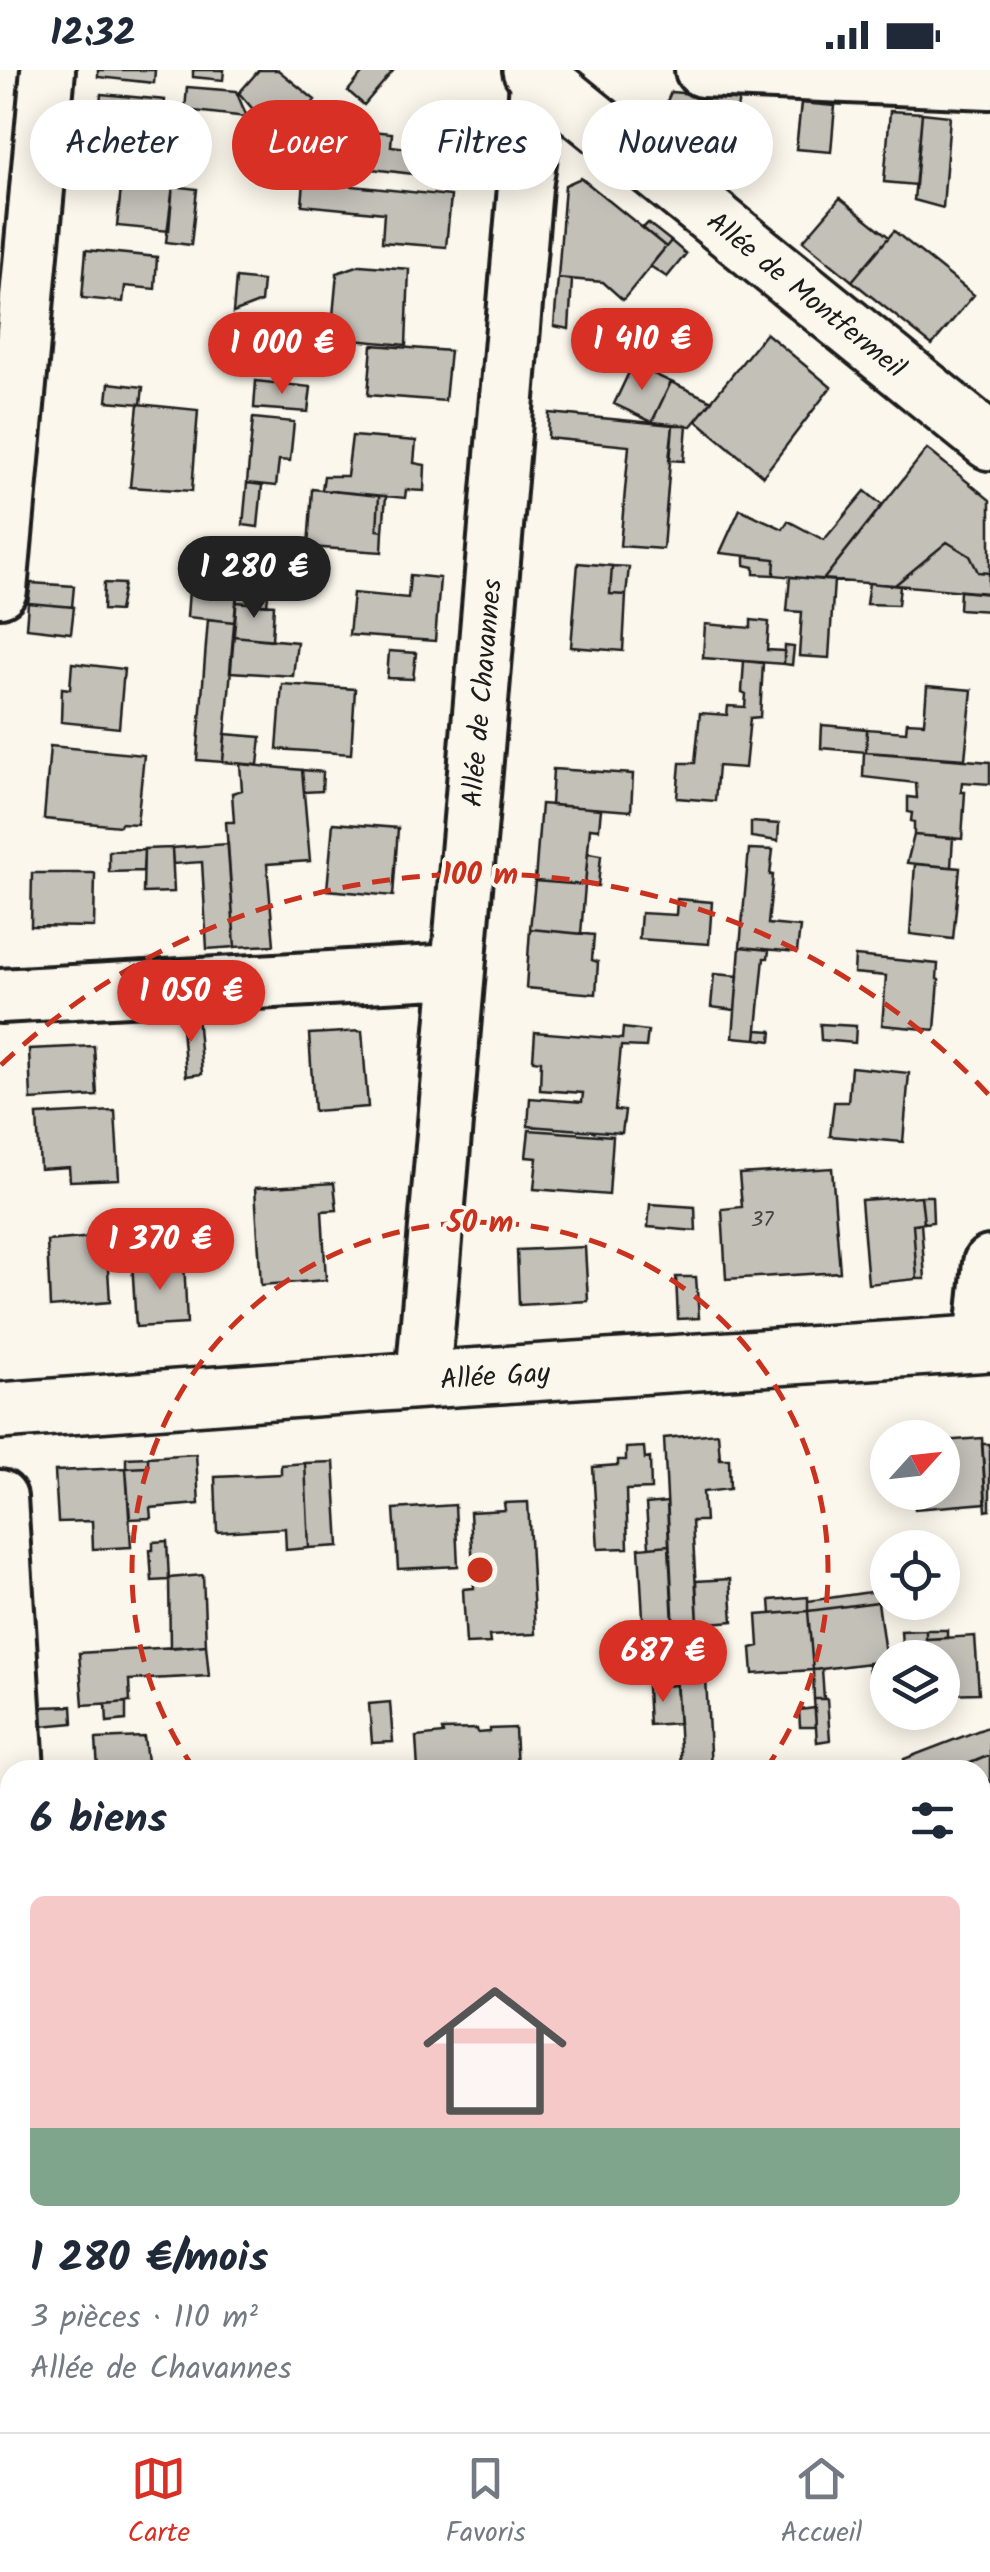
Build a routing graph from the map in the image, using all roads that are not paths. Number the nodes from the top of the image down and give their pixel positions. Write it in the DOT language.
graph roads {
  1 [pos="48,70"];
  2 [pos="702,70"];
  3 [pos="546,71"];
  4 [pos="990,82"];
  5 [pos="990,442"];
  6 [pos="0,590"];
  7 [pos="456,971"];
  8 [pos="0,996"];
  9 [pos="990,1262"];
  10 [pos="986,1344"];
  11 [pos="423,1380"];
  12 [pos="0,1411"];
  13 [pos="0,1496"];
  14 [pos="16,1760"];
  1 -- 6 [label="street"];
  2 -- 4 [label="street"];
  3 -- 5 [label="street, Allée de Montfermeil"];
  3 -- 7 [label="street, Allée de Chavannes"];
  7 -- 8 [label="street"];
  7 -- 11 [label="street, Allée de Chavannes"];
  9 -- 10 [label="street"];
  10 -- 11 [label="street, Allée Gay"];
  11 -- 12 [label="street, Allée Gay"];
  13 -- 14 [label="street"];
}
